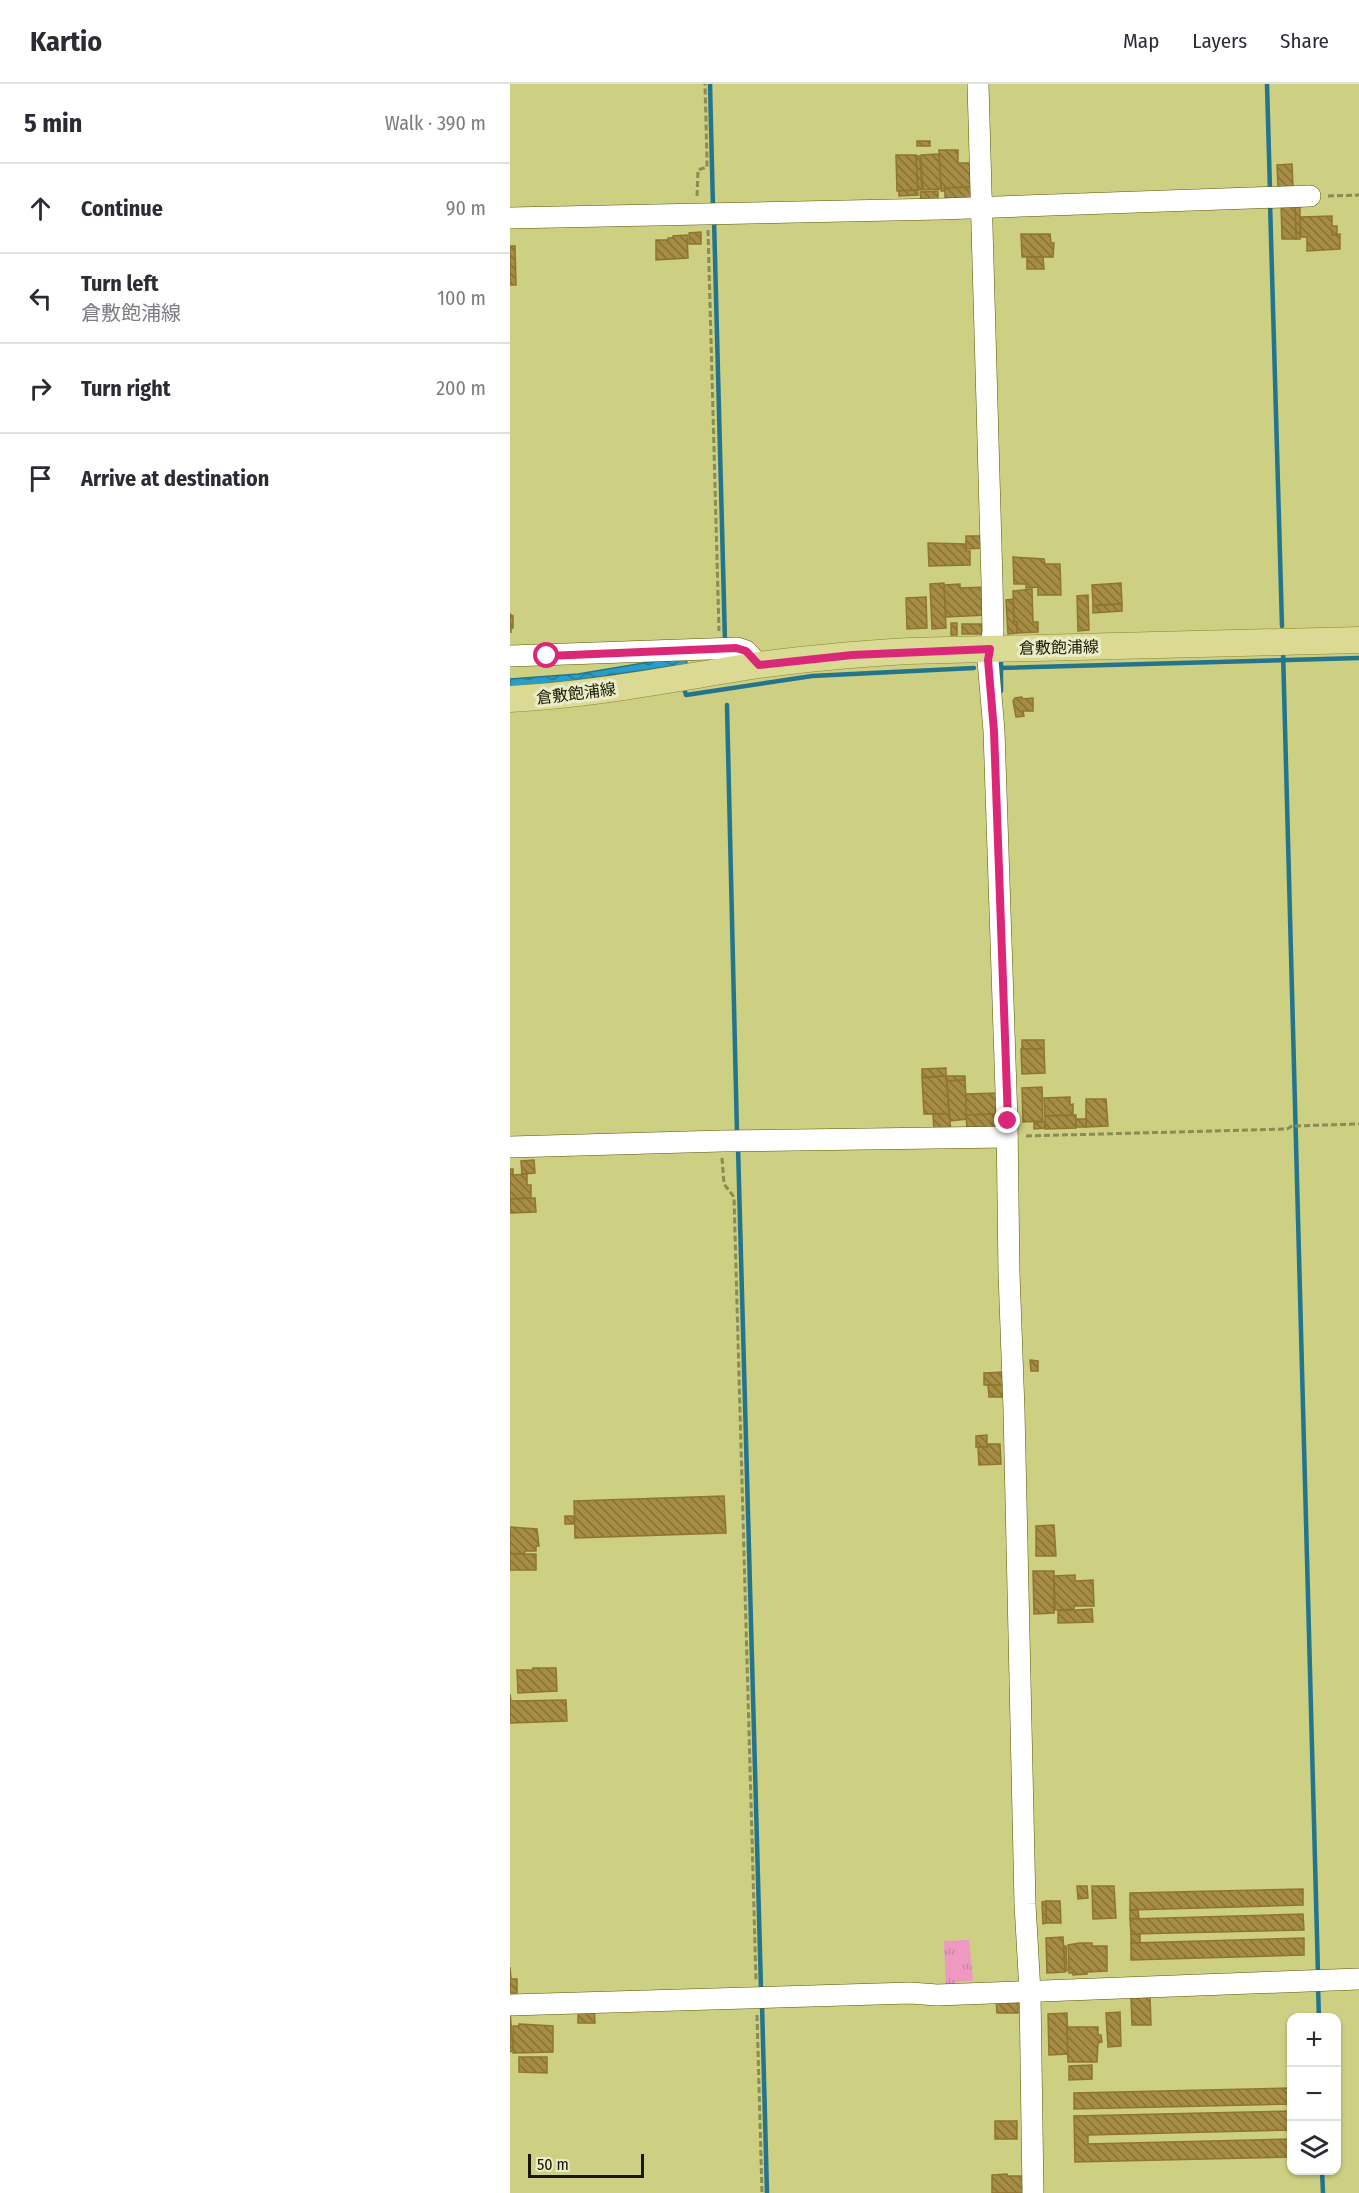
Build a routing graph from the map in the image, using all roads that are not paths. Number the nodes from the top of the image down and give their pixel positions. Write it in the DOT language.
graph roads {
  1 [pos="978,84"];
  2 [pos="1310,196"];
  3 [pos="989,207"];
  4 [pos="510,218"];
  5 [pos="1359,640"];
  6 [pos="990,649"];
  7 [pos="510,656"];
  8 [pos="759,665"];
  9 [pos="510,699"];
  10 [pos="1012,1137"];
  11 [pos="510,1147"];
  12 [pos="1359,1979"];
  13 [pos="1034,1992"];
  14 [pos="510,2005"];
  15 [pos="1033,2193"];
  1 -- 3 [label="street"];
  2 -- 3 [label="street"];
  3 -- 4 [label="street"];
  3 -- 6 [label="street"];
  5 -- 6 [label="main road, 倉敷飽浦線"];
  6 -- 8 [label="main road, 倉敷飽浦線"];
  6 -- 10 [label="street"];
  7 -- 8 [label="street"];
  8 -- 9 [label="main road, 倉敷飽浦線"];
  10 -- 11 [label="street"];
  10 -- 13 [label="street"];
  12 -- 13 [label="street"];
  13 -- 14 [label="street"];
  13 -- 15 [label="street"];
}
